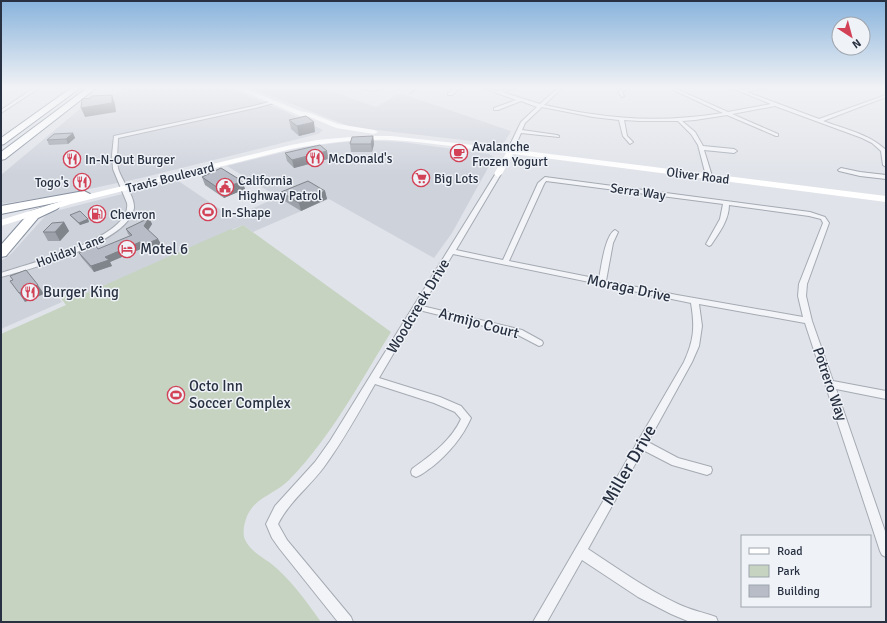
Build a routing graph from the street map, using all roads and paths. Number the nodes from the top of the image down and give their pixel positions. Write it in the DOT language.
graph roads {
  1 [pos="33,117"];
  2 [pos="36,117"];
  3 [pos="55,117"];
  4 [pos="208,117"];
  5 [pos="306,117"];
  6 [pos="315,117"];
  7 [pos="528,117"];
  8 [pos="602,117"];
  9 [pos="703,117"];
  10 [pos="735,117"];
  11 [pos="808,117"];
  12 [pos="830,117"];
  13 [pos="621,119"];
  14 [pos="680,120"];
  15 [pos="819,121"];
  16 [pos="336,126"];
  17 [pos="326,130"];
  18 [pos="518,131"];
  19 [pos="32,134"];
  20 [pos="392,135"];
  21 [pos="776,135"];
  22 [pos="1,136"];
  23 [pos="557,136"];
  24 [pos="340,138"];
  25 [pos="303,141"];
  26 [pos="1,142"];
  27 [pos="630,142"];
  28 [pos="703,148"];
  29 [pos="510,151"];
  30 [pos="734,151"];
  31 [pos="885,151"];
  32 [pos="1,157"];
  33 [pos="886,164"];
  34 [pos="1,166"];
  35 [pos="841,170"];
  36 [pos="498,174"];
  37 [pos="709,176"];
  38 [pos="886,178"];
  39 [pos="123,187"];
  40 [pos="84,194"];
  41 [pos="886,199"];
  42 [pos="726,203"];
  43 [pos="57,206"];
  44 [pos="1,210"];
  45 [pos="1,218"];
  46 [pos="823,218"];
  47 [pos="16,219"];
  48 [pos="1,223"];
  49 [pos="21,231"];
  50 [pos="615,232"];
  51 [pos="709,244"];
  52 [pos="451,251"];
  53 [pos="1,253"];
  54 [pos="505,262"];
  55 [pos="1,275"];
  56 [pos="602,282"];
  57 [pos="696,302"];
  58 [pos="417,308"];
  59 [pos="808,321"];
  60 [pos="539,343"];
  61 [pos="374,380"];
  62 [pos="829,384"];
  63 [pos="886,395"];
  64 [pos="641,444"];
  65 [pos="707,470"];
  66 [pos="416,472"];
  67 [pos="580,551"];
  68 [pos="886,551"];
  69 [pos="346,622"];
  70 [pos="540,622"];
  71 [pos="711,622"];
  1 -- 22 [label="highway"];
  2 -- 26 [label="highway"];
  3 -- 19 [label="highway"];
  4 -- 39 [label="street, Holiday Lane"];
  5 -- 17 [label="street, Oliver Road"];
  6 -- 16 [label="street, Oliver Road"];
  7 -- 18 [label="street, Woodcreek Drive"];
  8 -- 13 [label="street"];
  9 -- 14 [label="street"];
  10 -- 21 [label="street"];
  11 -- 15 [label="street"];
  12 -- 15 [label="street"];
  13 -- 14 [label="street"];
  13 -- 27 [label="street"];
  14 -- 28 [label="street"];
  15 -- 31 [label="street"];
  16 -- 20 [label="street, Oliver Road"];
  16 -- 24 [label="street"];
  17 -- 24 [label="street, Oliver Road"];
  17 -- 25 [label="street"];
  18 -- 23 [label="street"];
  18 -- 29 [label="street, Woodcreek Drive"];
  19 -- 32 [label="highway"];
  19 -- 34 [label="highway"];
  20 -- 24 [label="street, Oliver Road"];
  20 -- 29 [label="street, Oliver Road"];
  24 -- 25 [label="street, Travis Boulevard"];
  24 -- 29 [label="street, Oliver Road"];
  24 -- 39 [label="street, Travis Boulevard"];
  25 -- 39 [label="street, Travis Boulevard"];
  28 -- 30 [label="street"];
  28 -- 37 [label="street"];
  29 -- 36 [label="street, Woodcreek Drive"];
  29 -- 37 [label="street, Oliver Road"];
  31 -- 33 [label="street"];
  35 -- 38 [label="street"];
  36 -- 52 [label="street, Woodcreek Drive"];
  37 -- 41 [label="street, Oliver Road"];
  39 -- 40 [label="street, Travis Boulevard"];
  39 -- 43 [label="street, Travis Boulevard"];
  39 -- 55 [label="street, Holiday Lane"];
  40 -- 44 [label="highway"];
  40 -- 45 [label="street, Travis Boulevard"];
  42 -- 46 [label="street, Serra Way"];
  42 -- 51 [label="street"];
  42 -- 54 [label="street, Serra Way"];
  43 -- 47 [label="street, Travis Boulevard"];
  43 -- 49 [label="highway"];
  45 -- 47 [label="highway"];
  46 -- 59 [label="street, Potrero Way"];
  47 -- 48 [label="street, Travis Boulevard"];
  47 -- 49 [label="highway"];
  49 -- 53 [label="highway"];
  50 -- 56 [label="street"];
  52 -- 54 [label="street, Moraga Drive"];
  52 -- 58 [label="street, Woodcreek Drive"];
  54 -- 56 [label="street, Moraga Drive"];
  56 -- 57 [label="street, Moraga Drive"];
  57 -- 59 [label="street, Moraga Drive"];
  57 -- 64 [label="street, Miller Drive"];
  58 -- 60 [label="street, Armijo Court"];
  58 -- 61 [label="street, Woodcreek Drive"];
  59 -- 62 [label="street, Potrero Way"];
  61 -- 66 [label="street"];
  61 -- 69 [label="street, Woodcreek Drive"];
  62 -- 63 [label="street"];
  62 -- 68 [label="street, Potrero Way"];
  64 -- 65 [label="street"];
  64 -- 67 [label="street, Miller Drive"];
  67 -- 70 [label="street, Miller Drive"];
  67 -- 71 [label="street"];
}
